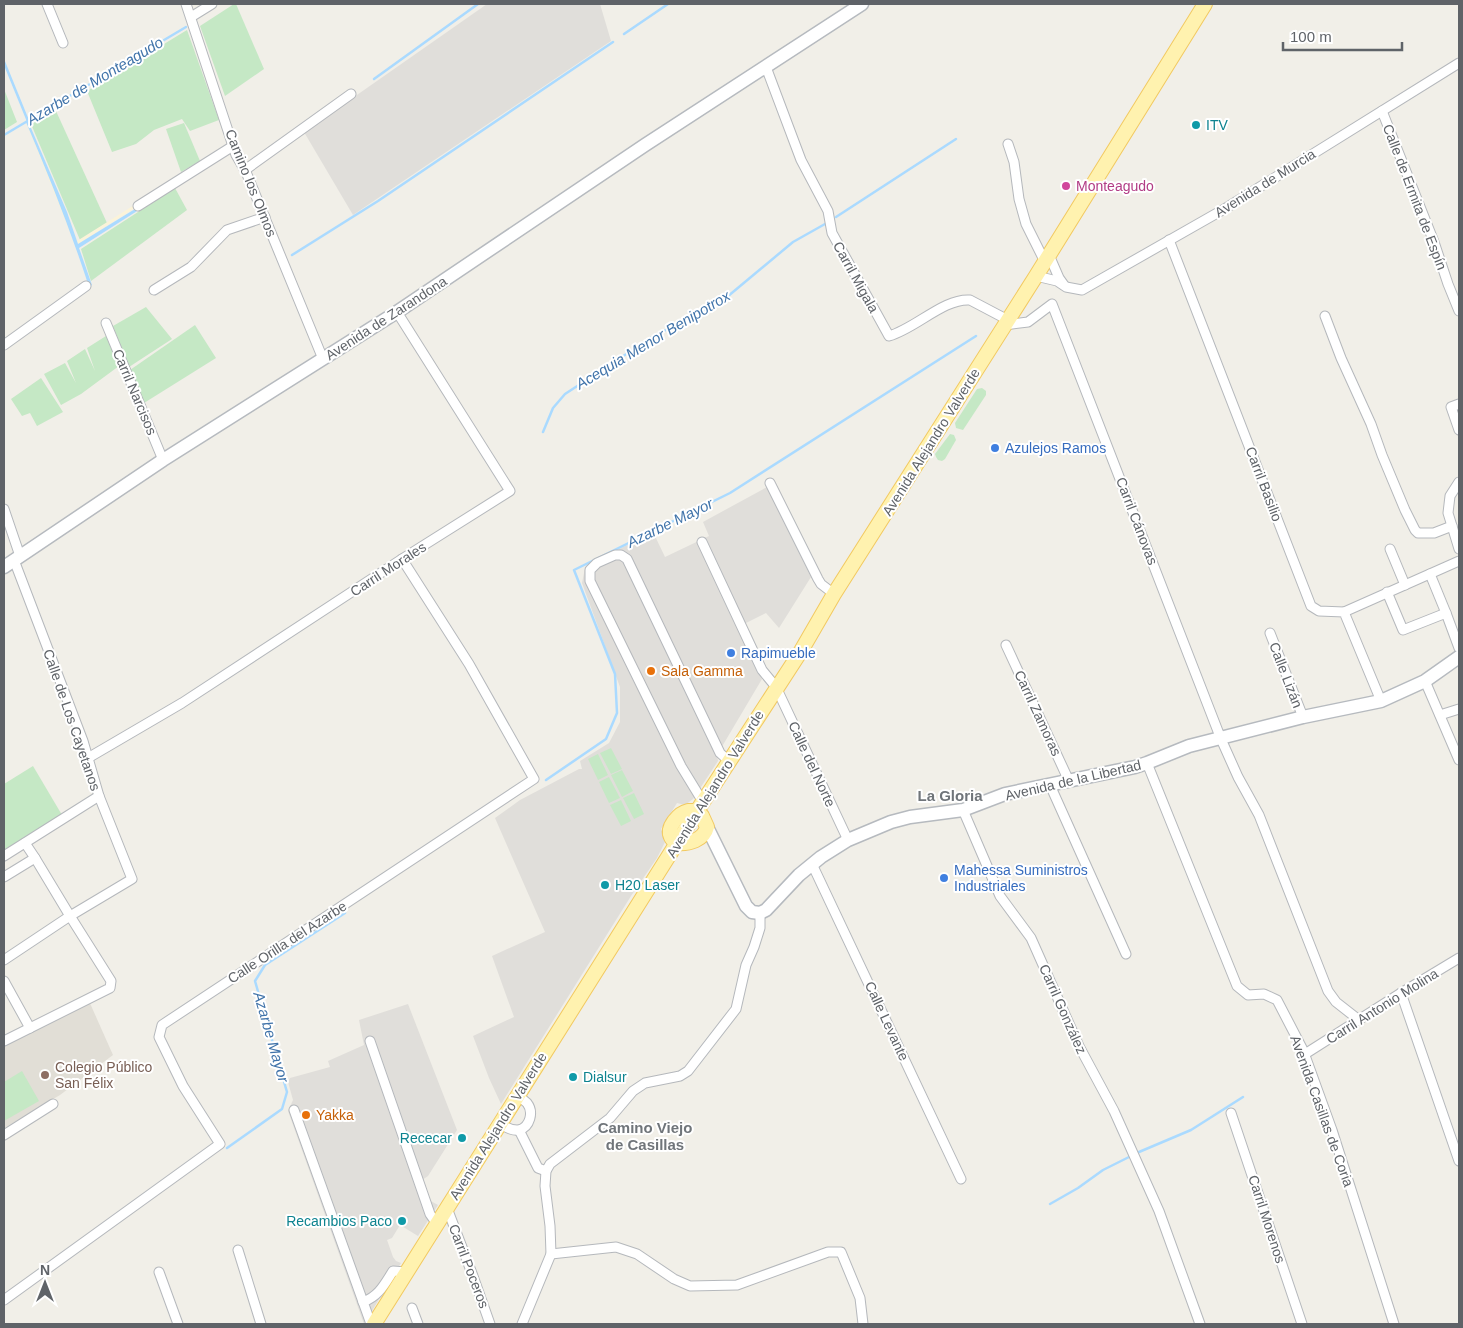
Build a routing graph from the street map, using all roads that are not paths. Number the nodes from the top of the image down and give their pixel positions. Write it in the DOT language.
graph roads {
  1 [pos="47,4"];
  2 [pos="186,4"];
  3 [pos="212,4"];
  4 [pos="1205,4"];
  5 [pos="857,5"];
  6 [pos="191,17"];
  7 [pos="63,43"];
  8 [pos="1459,64"];
  9 [pos="766,67"];
  10 [pos="351,94"];
  11 [pos="1382,111"];
  12 [pos="1008,144"];
  13 [pos="233,146"];
  14 [pos="245,170"];
  15 [pos="138,206"];
  16 [pos="264,217"];
  17 [pos="1169,240"];
  18 [pos="1047,259"];
  19 [pos="1036,276"];
  20 [pos="86,286"];
  21 [pos="1066,287"];
  22 [pos="154,290"];
  23 [pos="1459,311"];
  24 [pos="397,312"];
  25 [pos="1325,316"];
  26 [pos="1007,322"];
  27 [pos="106,323"];
  28 [pos="4,345"];
  29 [pos="323,359"];
  30 [pos="1459,404"];
  31 [pos="1459,430"];
  32 [pos="163,460"];
  33 [pos="1459,482"];
  34 [pos="770,483"];
  35 [pos="4,508"];
  36 [pos="1452,526"];
  37 [pos="702,542"];
  38 [pos="1459,549"];
  39 [pos="1390,550"];
  40 [pos="402,560"];
  41 [pos="13,561"];
  42 [pos="1459,561"];
  43 [pos="1430,574"];
  44 [pos="1405,585"];
  45 [pos="1387,592"];
  46 [pos="834,594"];
  47 [pos="1344,612"];
  48 [pos="1446,613"];
  49 [pos="1270,633"];
  50 [pos="1006,645"];
  51 [pos="1459,648"];
  52 [pos="1459,656"];
  53 [pos="1425,681"];
  54 [pos="776,687"];
  55 [pos="1381,702"];
  56 [pos="1459,708"];
  57 [pos="1440,715"];
  58 [pos="1303,717"];
  59 [pos="1221,739"];
  60 [pos="88,758"];
  61 [pos="1459,760"];
  62 [pos="729,761"];
  63 [pos="1147,764"];
  64 [pos="1070,781"];
  65 [pos="1050,785"];
  66 [pos="99,796"];
  67 [pos="700,806"];
  68 [pos="963,810"];
  69 [pos="707,827"];
  70 [pos="697,840"];
  71 [pos="848,840"];
  72 [pos="715,842"];
  73 [pos="25,843"];
  74 [pos="677,843"];
  75 [pos="4,856"];
  76 [pos="35,858"];
  77 [pos="812,864"];
  78 [pos="4,877"];
  79 [pos="760,913"];
  80 [pos="70,916"];
  81 [pos="1126,954"];
  82 [pos="1459,958"];
  83 [pos="4,960"];
  84 [pos="4,981"];
  85 [pos="1401,993"];
  86 [pos="1359,1020"];
  87 [pos="30,1028"];
  88 [pos="4,1041"];
  89 [pos="370,1041"];
  90 [pos="1305,1054"];
  91 [pos="517,1096"];
  92 [pos="53,1104"];
  93 [pos="294,1110"];
  94 [pos="1231,1114"];
  95 [pos="500,1124"];
  96 [pos="519,1130"];
  97 [pos="4,1135"];
  98 [pos="1459,1161"];
  99 [pos="546,1171"];
  100 [pos="962,1179"];
  101 [pos="446,1208"];
  102 [pos="437,1224"];
  103 [pos="238,1250"];
  104 [pos="551,1254"];
  105 [pos="160,1272"];
  106 [pos="406,1272"];
  107 [pos="4,1300"];
  108 [pos="363,1302"];
  109 [pos="412,1308"];
  110 [pos="178,1324"];
  111 [pos="261,1324"];
  112 [pos="372,1324"];
  113 [pos="418,1324"];
  114 [pos="490,1324"];
  115 [pos="522,1324"];
  116 [pos="863,1324"];
  117 [pos="1200,1324"];
  118 [pos="1302,1324"];
  119 [pos="1394,1324"];
  1 -- 7 [label="street"];
  2 -- 6 [label="street, Camino los Olmos"];
  3 -- 6 [label="street"];
  4 -- 18 [label="main road"];
  5 -- 9 [label="street, Avenida de Zarandona"];
  6 -- 13 [label="street, Camino los Olmos"];
  8 -- 11 [label="street, Avenida de Murcia"];
  9 -- 24 [label="street, Avenida de Zarandona"];
  9 -- 26 [label="street, Carril Migala"];
  10 -- 14 [label="street"];
  11 -- 17 [label="street, Avenida de Murcia"];
  11 -- 23 [label="street, Calle de Ermita de Espín"];
  12 -- 18 [label="street"];
  13 -- 14 [label="street, Camino los Olmos"];
  13 -- 15 [label="street"];
  14 -- 16 [label="street, Camino los Olmos"];
  16 -- 22 [label="street"];
  16 -- 29 [label="street, Camino los Olmos"];
  17 -- 21 [label="street, Avenida de Murcia"];
  17 -- 47 [label="street, Carril Basilio"];
  18 -- 19 [label="main road"];
  18 -- 21 [label="street"];
  19 -- 21 [label="street, Avenida de Murcia"];
  19 -- 26 [label="main road, Avenida Alejandro Valverde"];
  20 -- 28 [label="street"];
  24 -- 29 [label="street, Avenida de Zarandona"];
  24 -- 40 [label="street, Carril Morales"];
  25 -- 36 [label="street"];
  26 -- 46 [label="main road, Avenida Alejandro Valverde"];
  26 -- 59 [label="street, Carril Cánovas"];
  27 -- 32 [label="street, Carril Narcisos"];
  29 -- 32 [label="street, Avenida de Zarandona"];
  30 -- 31 [label="street"];
  32 -- 41 [label="street, Avenida de Zarandona"];
  33 -- 36 [label="street"];
  34 -- 46 [label="street"];
  35 -- 41 [label="street, Calle de Los Cayetanos"];
  36 -- 38 [label="street"];
  37 -- 54 [label="street, Calle del Norte"];
  39 -- 44 [label="street"];
  40 -- 60 [label="street, Carril Morales"];
  40 -- 107 [label="street, Calle Orilla del Azarbe"];
  41 -- 60 [label="street, Calle de Los Cayetanos"];
  42 -- 43 [label="street"];
  43 -- 44 [label="street"];
  43 -- 48 [label="street"];
  44 -- 45 [label="street"];
  45 -- 47 [label="street"];
  45 -- 48 [label="street"];
  46 -- 54 [label="main road, Avenida Alejandro Valverde"];
  47 -- 55 [label="street"];
  48 -- 51 [label="street"];
  49 -- 58 [label="street, Calle Lizán"];
  50 -- 64 [label="street, Carril Zamoras"];
  52 -- 53 [label="street, Avenida de la Libertad"];
  53 -- 55 [label="street, Avenida de la Libertad"];
  53 -- 57 [label="street"];
  54 -- 62 [label="main road, Avenida Alejandro Valverde"];
  54 -- 71 [label="street, Calle del Norte"];
  55 -- 58 [label="street, Avenida de la Libertad"];
  56 -- 57 [label="street"];
  57 -- 61 [label="street"];
  58 -- 59 [label="street, Avenida de la Libertad"];
  59 -- 63 [label="street, Avenida de la Libertad"];
  59 -- 86 [label="street, Carril Cánovas"];
  60 -- 66 [label="street, Calle de Los Cayetanos"];
  62 -- 67 [label="main road, Avenida Alejandro Valverde"];
  62 -- 67 [label="street"];
  63 -- 64 [label="street, Avenida de la Libertad"];
  63 -- 90 [label="street, Avenida Casillas de Coria"];
  64 -- 65 [label="street, Avenida de la Libertad"];
  65 -- 68 [label="street, Avenida de la Libertad"];
  65 -- 81 [label="street"];
  66 -- 73 [label="street"];
  66 -- 80 [label="street, Calle de Los Cayetanos"];
  67 -- 69 [label="main road"];
  67 -- 74 [label="main road, Avenida Alejandro Valverde"];
  68 -- 71 [label="street, Avenida de la Libertad"];
  68 -- 117 [label="street, Carril González"];
  69 -- 70 [label="main road"];
  69 -- 72 [label="street"];
  70 -- 72 [label="street"];
  70 -- 74 [label="main road"];
  71 -- 77 [label="street, Avenida de la Libertad"];
  72 -- 79 [label="street"];
  73 -- 75 [label="street"];
  73 -- 76 [label="street"];
  74 -- 91 [label="main road, Avenida Alejandro Valverde"];
  76 -- 78 [label="street"];
  76 -- 80 [label="street"];
  77 -- 79 [label="street, Avenida de la Libertad"];
  77 -- 100 [label="street, Calle Levante"];
  79 -- 99 [label="street"];
  80 -- 83 [label="street"];
  80 -- 87 [label="street"];
  82 -- 85 [label="street, Carril Antonio Molina"];
  84 -- 87 [label="street"];
  85 -- 86 [label="street, Carril Antonio Molina"];
  85 -- 98 [label="street"];
  86 -- 90 [label="street, Carril Antonio Molina"];
  87 -- 88 [label="street"];
  89 -- 102 [label="street"];
  90 -- 119 [label="street, Avenida Casillas de Coria"];
  91 -- 95 [label="main road, Avenida Alejandro Valverde"];
  91 -- 96 [label="street"];
  92 -- 97 [label="street"];
  93 -- 108 [label="street"];
  94 -- 118 [label="street, Carril Morenos"];
  95 -- 96 [label="street"];
  95 -- 101 [label="main road, Avenida Alejandro Valverde"];
  96 -- 99 [label="street"];
  99 -- 104 [label="street"];
  101 -- 102 [label="main road, Avenida Alejandro Valverde"];
  101 -- 114 [label="street, Carril Poceros"];
  102 -- 106 [label="main road, Avenida Alejandro Valverde"];
  103 -- 111 [label="street"];
  104 -- 115 [label="street"];
  104 -- 116 [label="street"];
  105 -- 110 [label="street"];
  106 -- 108 [label="street"];
  106 -- 112 [label="main road, Avenida Alejandro Valverde"];
  108 -- 112 [label="street"];
  109 -- 113 [label="street"];
}
